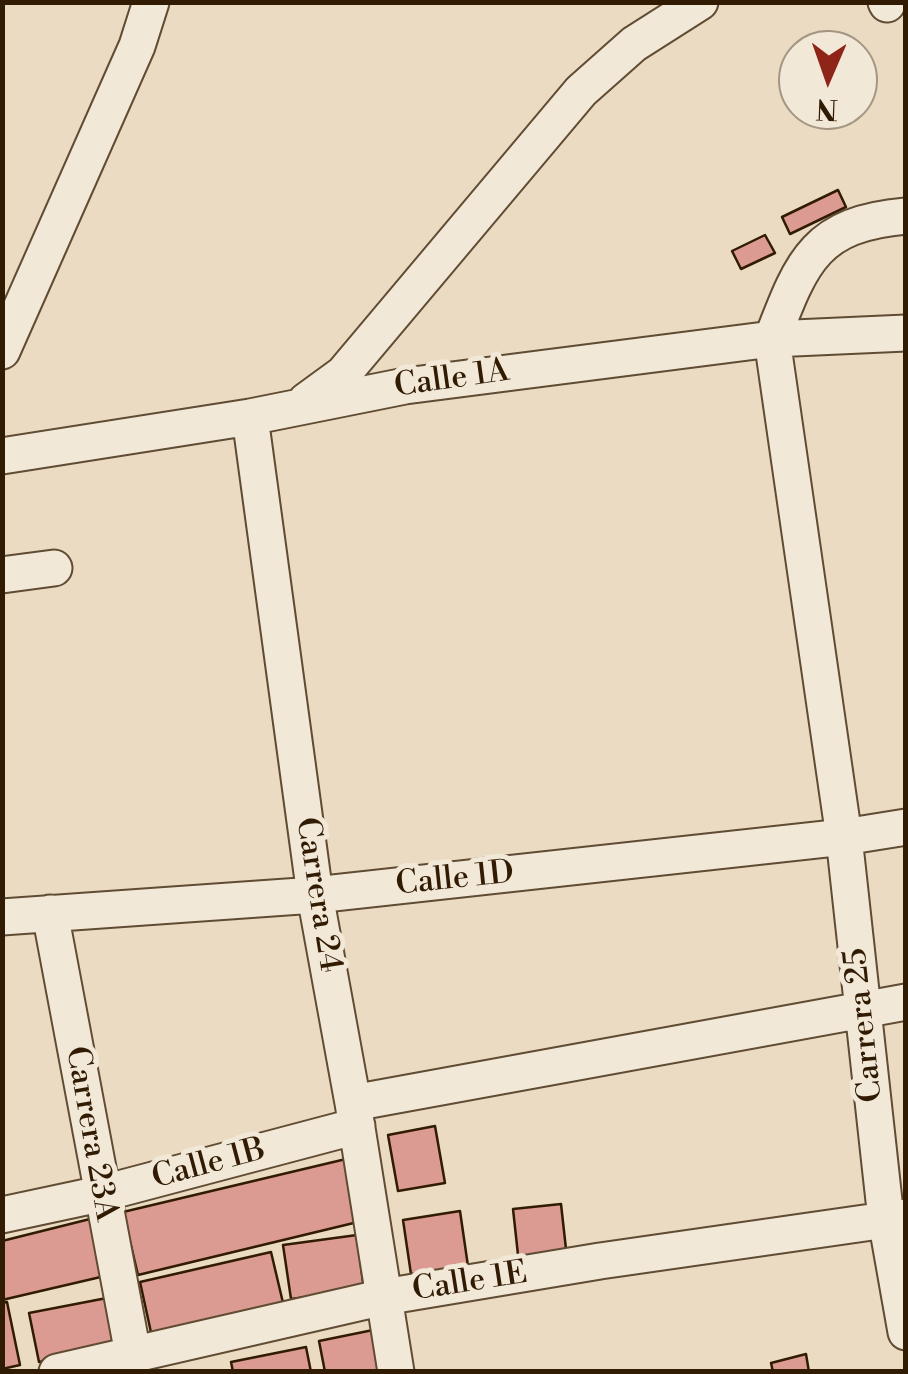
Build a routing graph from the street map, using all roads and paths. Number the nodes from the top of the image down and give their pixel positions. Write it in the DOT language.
graph roads {
  1 [pos="151,2"];
  2 [pos="655,2"];
  3 [pos="700,2"];
  4 [pos="634,44"];
  5 [pos="906,216"];
  6 [pos="906,333"];
  7 [pos="772,338"];
  8 [pos="2,352"];
  9 [pos="297,407"];
  10 [pos="250,418"];
  11 [pos="2,456"];
  12 [pos="54,568"];
  13 [pos="2,575"];
  14 [pos="906,828"];
  15 [pos="844,837"];
  16 [pos="315,895"];
  17 [pos="50,913"];
  18 [pos="2,917"];
  19 [pos="906,1002"];
  20 [pos="862,1008"];
  21 [pos="355,1114"];
  22 [pos="100,1194"];
  23 [pos="2,1215"];
  24 [pos="896,1218"];
  25 [pos="384,1297"];
  26 [pos="906,1332"];
  27 [pos="133,1354"];
  28 [pos="57,1372"];
  29 [pos="396,1372"];
  1 -- 8 [label="street"];
  2 -- 4 [label="street"];
  3 -- 4 [label="street"];
  4 -- 9 [label="street"];
  5 -- 7 [label="street"];
  6 -- 7 [label="street, Calle 1A"];
  7 -- 9 [label="street, Calle 1A"];
  7 -- 15 [label="street, Carrera 25"];
  9 -- 10 [label="street, Calle 1A"];
  10 -- 11 [label="street, Calle 1A"];
  10 -- 16 [label="street, Carrera 24"];
  12 -- 13 [label="street"];
  14 -- 15 [label="street, Calle 1D"];
  15 -- 16 [label="street, Calle 1D"];
  15 -- 20 [label="street, Carrera 25"];
  16 -- 17 [label="street, Calle 1D"];
  16 -- 21 [label="street, Carrera 24"];
  17 -- 18 [label="street, Calle 1D"];
  17 -- 22 [label="street, Carrera 23A"];
  19 -- 20 [label="street, Calle 1B"];
  20 -- 21 [label="street, Calle 1B"];
  20 -- 24 [label="street, Carrera 25"];
  21 -- 22 [label="street, Calle 1B"];
  21 -- 25 [label="street, Carrera 24"];
  22 -- 23 [label="street, Calle 1B"];
  22 -- 27 [label="street, Carrera 23A"];
  24 -- 25 [label="street, Calle 1E"];
  24 -- 26 [label="street, Carrera 25"];
  25 -- 27 [label="street, Calle 1E"];
  25 -- 29 [label="street, Carrera 24"];
  27 -- 28 [label="street, Calle 1E"];
}
